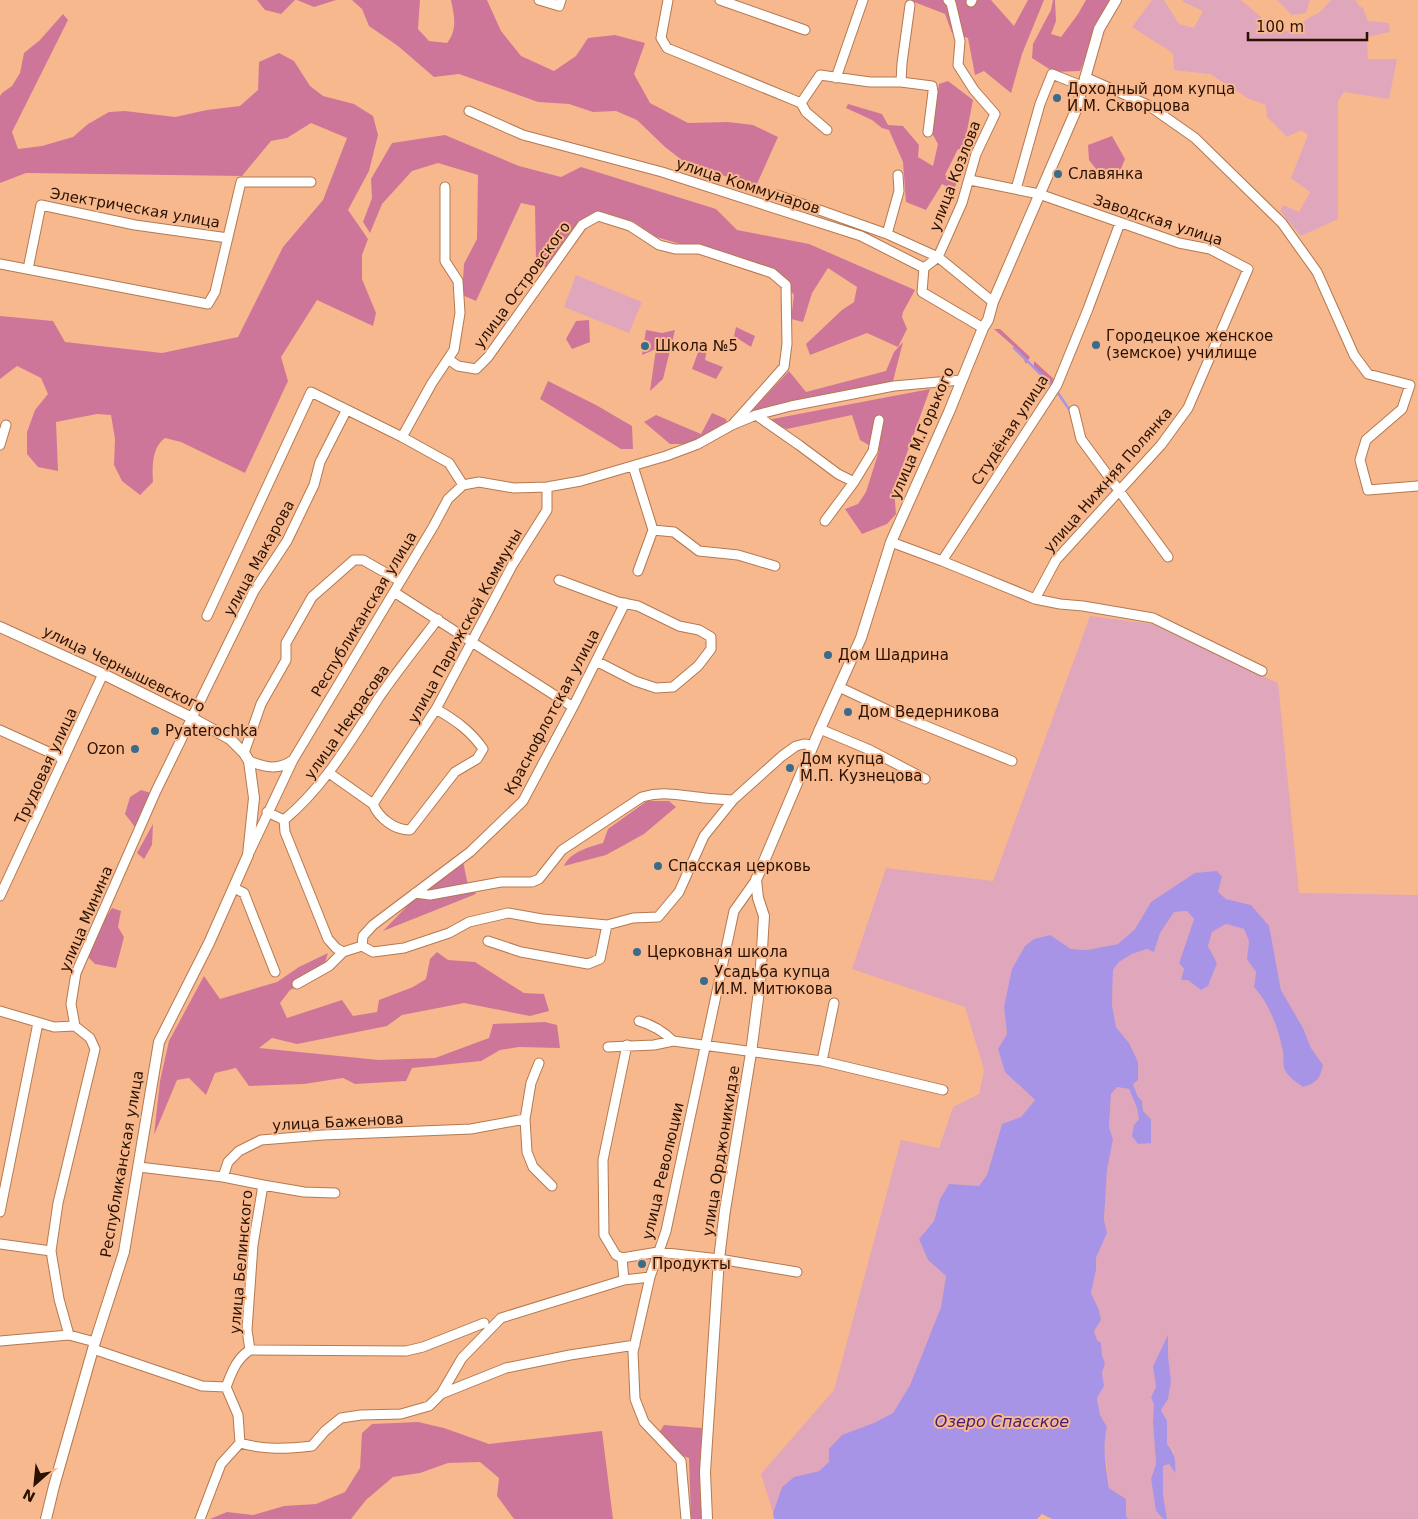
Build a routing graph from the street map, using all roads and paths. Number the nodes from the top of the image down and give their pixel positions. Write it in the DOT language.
graph roads {
  1 [pos="539,0"];
  2 [pos="561,0"];
  3 [pos="668,0"];
  4 [pos="720,0"];
  5 [pos="863,0"];
  6 [pos="948,0"];
  7 [pos="1116,0"];
  8 [pos="910,4"];
  9 [pos="805,30"];
  10 [pos="836,78"];
  11 [pos="901,82"];
  12 [pos="1084,82"];
  13 [pos="801,103"];
  14 [pos="469,111"];
  15 [pos="827,130"];
  16 [pos="928,132"];
  17 [pos="898,175"];
  18 [pos="970,180"];
  19 [pos="311,182"];
  20 [pos="445,187"];
  21 [pos="1016,189"];
  22 [pos="1039,194"];
  23 [pos="777,195"];
  24 [pos="1120,223"];
  25 [pos="887,234"];
  26 [pos="228,238"];
  27 [pos="938,257"];
  28 [pos="0,264"];
  29 [pos="924,268"];
  30 [pos="28,269"];
  31 [pos="1248,269"];
  32 [pos="993,302"];
  33 [pos="983,328"];
  34 [pos="448,359"];
  35 [pos="960,380"];
  36 [pos="1074,410"];
  37 [pos="346,411"];
  38 [pos="756,415"];
  39 [pos="879,420"];
  40 [pos="6,425"];
  41 [pos="732,425"];
  42 [pos="402,437"];
  43 [pos="0,445"];
  44 [pos="633,466"];
  45 [pos="854,482"];
  46 [pos="463,485"];
  47 [pos="1418,486"];
  48 [pos="547,487"];
  49 [pos="1118,492"];
  50 [pos="825,521"];
  51 [pos="653,530"];
  52 [pos="891,542"];
  53 [pos="1168,557"];
  54 [pos="942,561"];
  55 [pos="775,566"];
  56 [pos="638,571"];
  57 [pos="559,580"];
  58 [pos="400,581"];
  59 [pos="394,592"];
  60 [pos="1035,598"];
  61 [pos="625,603"];
  62 [pos="207,616"];
  63 [pos="438,619"];
  64 [pos="0,627"];
  65 [pos="473,642"];
  66 [pos="596,661"];
  67 [pos="1262,671"];
  68 [pos="104,674"];
  69 [pos="839,687"];
  70 [pos="573,707"];
  71 [pos="436,709"];
  72 [pos="192,718"];
  73 [pos="820,729"];
  74 [pos="0,730"];
  75 [pos="813,745"];
  76 [pos="246,757"];
  77 [pos="64,759"];
  78 [pos="293,760"];
  79 [pos="1012,761"];
  80 [pos="329,773"];
  81 [pos="925,779"];
  82 [pos="733,800"];
  83 [pos="373,804"];
  84 [pos="267,812"];
  85 [pos="284,820"];
  86 [pos="248,855"];
  87 [pos="756,880"];
  88 [pos="234,888"];
  89 [pos="415,893"];
  90 [pos="0,896"];
  91 [pos="607,925"];
  92 [pos="488,941"];
  93 [pos="362,946"];
  94 [pos="342,952"];
  95 [pos="275,972"];
  96 [pos="297,984"];
  97 [pos="834,1003"];
  98 [pos="0,1011"];
  99 [pos="639,1021"];
  100 [pos="38,1023"];
  101 [pos="75,1026"];
  102 [pos="673,1040"];
  103 [pos="627,1045"];
  104 [pos="706,1046"];
  105 [pos="608,1047"];
  106 [pos="751,1052"];
  107 [pos="822,1061"];
  108 [pos="539,1063"];
  109 [pos="943,1090"];
  110 [pos="525,1119"];
  111 [pos="138,1167"];
  112 [pos="223,1176"];
  113 [pos="263,1185"];
  114 [pos="552,1186"];
  115 [pos="335,1193"];
  116 [pos="0,1212"];
  117 [pos="0,1244"];
  118 [pos="51,1251"];
  119 [pos="658,1252"];
  120 [pos="622,1258"];
  121 [pos="720,1259"];
  122 [pos="797,1272"];
  123 [pos="650,1278"];
  124 [pos="624,1280"];
  125 [pos="484,1323"];
  126 [pos="69,1335"];
  127 [pos="0,1341"];
  128 [pos="635,1345"];
  129 [pos="94,1346"];
  130 [pos="250,1350"];
  131 [pos="226,1387"];
  132 [pos="441,1394"];
  133 [pos="240,1443"];
  134 [pos="46,1519"];
  135 [pos="200,1519"];
  136 [pos="686,1519"];
  137 [pos="707,1519"];
  1 -- 2 [label="street"];
  3 -- 13 [label="street"];
  4 -- 9 [label="street"];
  5 -- 10 [label="street"];
  6 -- 18 [label="street, улица Козлова"];
  7 -- 12 [label="street, улица М.Горького"];
  8 -- 11 [label="street"];
  10 -- 11 [label="street"];
  10 -- 13 [label="street"];
  11 -- 16 [label="street"];
  12 -- 21 [label="street"];
  12 -- 22 [label="street, улица М.Горького"];
  12 -- 47 [label="street"];
  13 -- 15 [label="street"];
  14 -- 29 [label="street, улица Коммунаров"];
  17 -- 25 [label="street"];
  18 -- 21 [label="street, Заводская улица"];
  18 -- 27 [label="street, улица Козлова"];
  19 -- 26 [label="street, Электрическая улица"];
  20 -- 34 [label="street"];
  21 -- 22 [label="street, Заводская улица"];
  22 -- 24 [label="street, Заводская улица"];
  22 -- 32 [label="street, улица М.Горького"];
  23 -- 25 [label="street, улица Коммунаров"];
  24 -- 31 [label="street, Заводская улица"];
  24 -- 54 [label="street, Студёная улица"];
  25 -- 27 [label="street, улица Коммунаров"];
  26 -- 30 [label="street, Электрическая улица"];
  26 -- 30 [label="street, Электрическая улица"];
  27 -- 29 [label="street"];
  27 -- 32 [label="street, улица Коммунаров"];
  28 -- 30 [label="street, Электрическая улица"];
  29 -- 33 [label="street"];
  31 -- 49 [label="street, улица Нижняя Полянка"];
  32 -- 33 [label="street, улица М.Горького"];
  33 -- 35 [label="street, улица М.Горького"];
  34 -- 41 [label="street, улица Островского"];
  34 -- 42 [label="street"];
  35 -- 38 [label="street"];
  35 -- 52 [label="street, улица М.Горького"];
  36 -- 49 [label="street"];
  37 -- 42 [label="street"];
  37 -- 62 [label="street, улица Макарова"];
  37 -- 72 [label="street, улица Макарова"];
  38 -- 41 [label="street"];
  38 -- 45 [label="street"];
  39 -- 45 [label="street"];
  40 -- 43 [label="street"];
  41 -- 44 [label="street"];
  42 -- 46 [label="street"];
  44 -- 48 [label="street"];
  44 -- 51 [label="street"];
  45 -- 50 [label="street"];
  46 -- 48 [label="street"];
  46 -- 58 [label="street, Республиканская улица"];
  48 -- 65 [label="street, улица Парижской Коммуны"];
  49 -- 53 [label="street"];
  49 -- 60 [label="street, улица Нижняя Полянка"];
  51 -- 55 [label="street"];
  51 -- 56 [label="street"];
  52 -- 54 [label="street"];
  52 -- 69 [label="street, улица М.Горького"];
  54 -- 60 [label="street"];
  57 -- 61 [label="street"];
  58 -- 59 [label="street, Республиканская улица"];
  58 -- 76 [label="street"];
  59 -- 63 [label="street"];
  59 -- 78 [label="street, Республиканская улица"];
  60 -- 67 [label="street"];
  61 -- 66 [label="street, Краснофлотская улица"];
  61 -- 66 [label="street"];
  63 -- 65 [label="street"];
  63 -- 80 [label="street, улица Некрасова"];
  64 -- 68 [label="street, улица Чернышевского"];
  65 -- 70 [label="street"];
  65 -- 71 [label="street, улица Парижской Коммуны"];
  66 -- 70 [label="street, Краснофлотская улица"];
  68 -- 72 [label="street, улица Чернышевского"];
  68 -- 77 [label="street, Трудовая улица"];
  69 -- 73 [label="street, улица М.Горького"];
  69 -- 79 [label="street"];
  70 -- 89 [label="street, Краснофлотская улица"];
  71 -- 83 [label="street, улица Парижской Коммуны"];
  71 -- 83 [label="street"];
  72 -- 76 [label="street, улица Чернышевского"];
  72 -- 101 [label="street, улица Минина"];
  73 -- 75 [label="street, улица М.Горького"];
  73 -- 81 [label="street"];
  74 -- 77 [label="street"];
  75 -- 82 [label="street"];
  75 -- 87 [label="street, улица М.Горького"];
  76 -- 78 [label="street"];
  76 -- 86 [label="street"];
  77 -- 90 [label="street, Трудовая улица"];
  78 -- 84 [label="street, Республиканская улица"];
  80 -- 83 [label="street"];
  80 -- 85 [label="street, улица Некрасова"];
  82 -- 89 [label="street"];
  82 -- 91 [label="street"];
  84 -- 85 [label="street"];
  84 -- 86 [label="street, Республиканская улица"];
  85 -- 94 [label="street"];
  86 -- 88 [label="street, Республиканская улица"];
  87 -- 104 [label="street, улица Революции"];
  87 -- 106 [label="street, улица Орджоникидзе"];
  88 -- 95 [label="street"];
  88 -- 111 [label="street, Республиканская улица"];
  89 -- 93 [label="street, Краснофлотская улица"];
  91 -- 92 [label="street"];
  91 -- 93 [label="street"];
  93 -- 94 [label="street"];
  94 -- 96 [label="street"];
  97 -- 107 [label="street"];
  98 -- 100 [label="street"];
  99 -- 102 [label="street"];
  100 -- 101 [label="street"];
  100 -- 116 [label="street"];
  101 -- 118 [label="street"];
  102 -- 103 [label="street"];
  102 -- 104 [label="street"];
  103 -- 105 [label="street"];
  103 -- 120 [label="street"];
  104 -- 106 [label="street"];
  104 -- 119 [label="street, улица Революции"];
  106 -- 107 [label="street"];
  106 -- 121 [label="street, улица Орджоникидзе"];
  107 -- 109 [label="street"];
  108 -- 110 [label="street"];
  110 -- 112 [label="street, улица Баженова"];
  110 -- 114 [label="street"];
  111 -- 112 [label="street"];
  111 -- 129 [label="street, Республиканская улица"];
  112 -- 113 [label="street, улица Белинского"];
  113 -- 115 [label="street"];
  113 -- 130 [label="street, улица Белинского"];
  117 -- 118 [label="street"];
  118 -- 126 [label="street"];
  119 -- 120 [label="street"];
  119 -- 121 [label="street"];
  119 -- 123 [label="street, улица Революции"];
  120 -- 124 [label="street"];
  121 -- 122 [label="street"];
  121 -- 137 [label="street, улица Орджоникидзе"];
  123 -- 124 [label="street"];
  123 -- 128 [label="street, улица Революции"];
  124 -- 132 [label="street"];
  125 -- 130 [label="street, улица Белинского"];
  126 -- 127 [label="street"];
  126 -- 129 [label="street"];
  128 -- 132 [label="street"];
  128 -- 136 [label="street, улица Революции"];
  129 -- 131 [label="street"];
  129 -- 134 [label="street, Республиканская улица"];
  130 -- 131 [label="street, улица Белинского"];
  131 -- 133 [label="street"];
  132 -- 133 [label="street"];
  133 -- 135 [label="street"];
}
